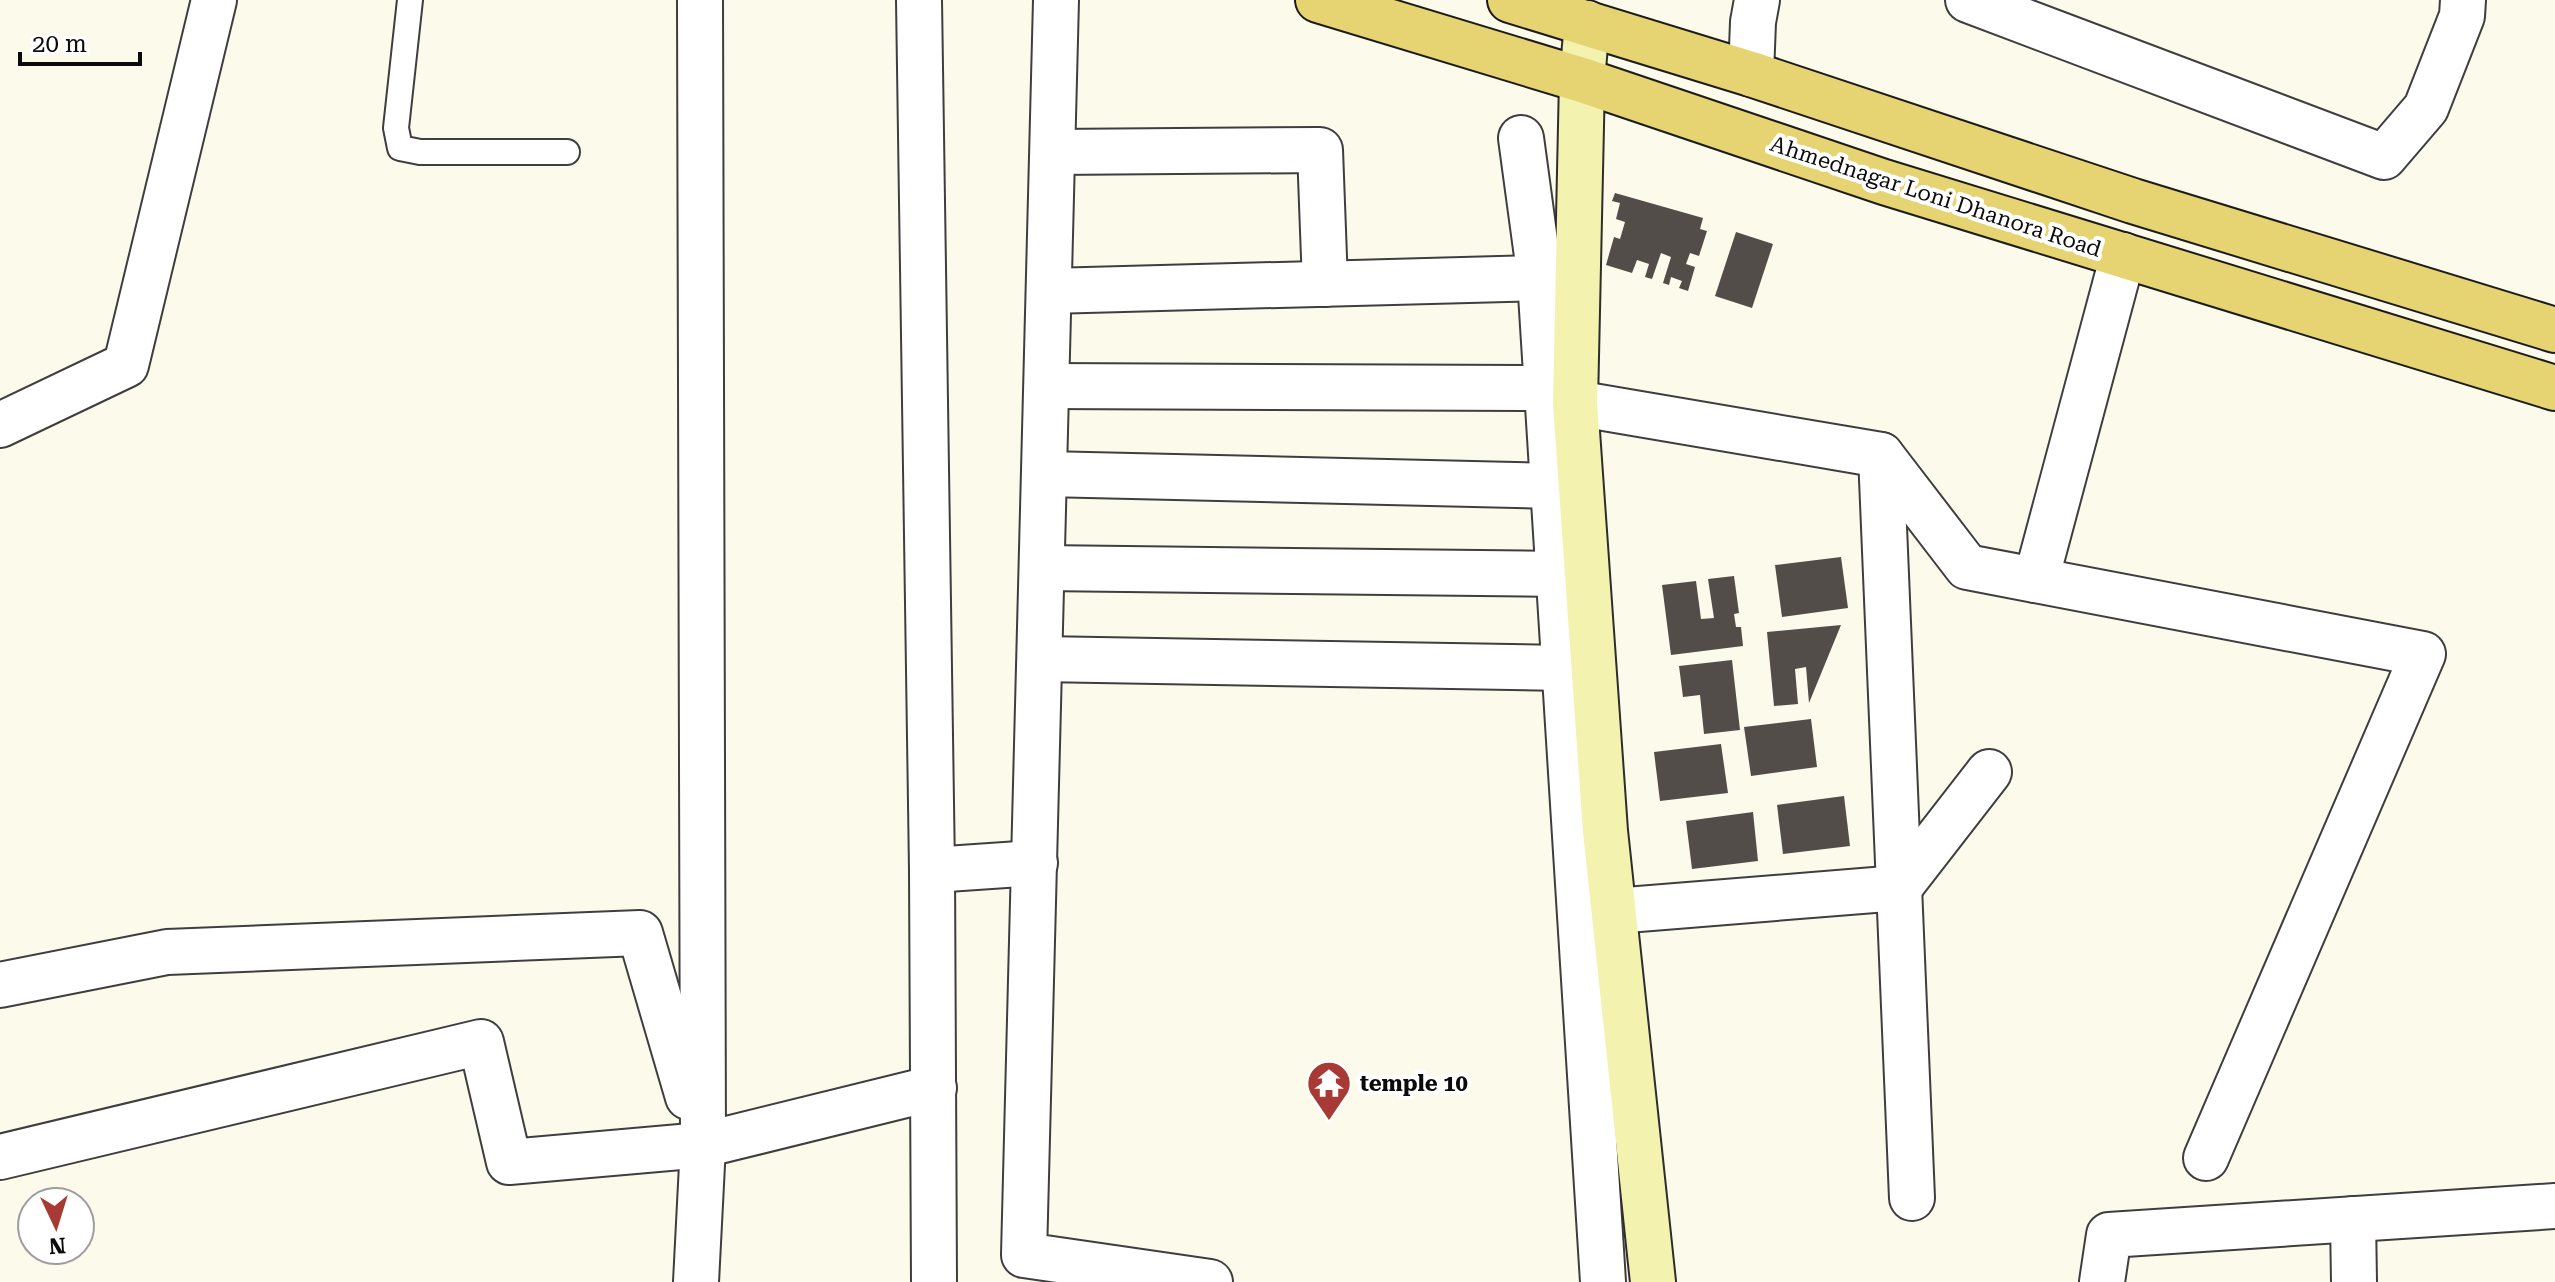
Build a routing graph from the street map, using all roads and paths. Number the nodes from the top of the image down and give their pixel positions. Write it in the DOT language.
graph roads {
  1 [pos="214,0"];
  2 [pos="410,0"];
  3 [pos="700,0"];
  4 [pos="919,0"];
  5 [pos="1056,0"];
  6 [pos="1318,0"];
  7 [pos="1510,0"];
  8 [pos="1757,0"];
  9 [pos="1968,0"];
  10 [pos="2463,0"];
  11 [pos="1587,23"];
  12 [pos="1751,74"];
  13 [pos="1582,80"];
  14 [pos="1521,138"];
  15 [pos="567,152"];
  16 [pos="1053,152"];
  17 [pos="2123,255"];
  18 [pos="1540,278"];
  19 [pos="1325,284"];
  20 [pos="1049,291"];
  21 [pos="2555,330"];
  22 [pos="1047,386"];
  23 [pos="2555,388"];
  24 [pos="1561,396"];
  25 [pos="0,425"];
  26 [pos="1881,455"];
  27 [pos="1045,474"];
  28 [pos="1553,486"];
  29 [pos="1042,568"];
  30 [pos="1559,574"];
  31 [pos="2036,580"];
  32 [pos="1040,659"];
  33 [pos="1564,668"];
  34 [pos="1989,772"];
  35 [pos="1035,863"];
  36 [pos="932,870"];
  37 [pos="1899,888"];
  38 [pos="1614,911"];
  39 [pos="0,985"];
  40 [pos="934,1088"];
  41 [pos="703,1145"];
  42 [pos="0,1157"];
  43 [pos="2206,1158"];
  44 [pos="1912,1198"];
  45 [pos="2555,1206"];
  46 [pos="2353,1219"];
  47 [pos="696,1282"];
  48 [pos="934,1282"];
  49 [pos="1210,1282"];
  50 [pos="1603,1282"];
  51 [pos="1653,1282"];
  52 [pos="2102,1282"];
  53 [pos="2354,1282"];
  1 -- 25 [label="street"];
  2 -- 15 [label="lane"];
  3 -- 41 [label="street"];
  4 -- 36 [label="street"];
  5 -- 16 [label="street"];
  6 -- 13 [label="main road, Ahmednagar Loni Dhanora Road"];
  7 -- 11 [label="main road"];
  8 -- 12 [label="street"];
  9 -- 10 [label="street"];
  11 -- 12 [label="main road"];
  11 -- 13 [label="street"];
  12 -- 21 [label="main road"];
  13 -- 17 [label="main road, Ahmednagar Loni Dhanora Road"];
  13 -- 24 [label="street"];
  14 -- 18 [label="street"];
  16 -- 19 [label="street"];
  16 -- 20 [label="street"];
  17 -- 23 [label="main road, Ahmednagar Loni Dhanora Road"];
  17 -- 31 [label="street"];
  18 -- 19 [label="street"];
  18 -- 24 [label="street"];
  19 -- 20 [label="street"];
  20 -- 22 [label="street"];
  22 -- 24 [label="street"];
  22 -- 27 [label="street"];
  24 -- 26 [label="street"];
  24 -- 28 [label="street"];
  24 -- 38 [label="street"];
  26 -- 31 [label="street"];
  26 -- 37 [label="street"];
  27 -- 28 [label="street"];
  27 -- 29 [label="street"];
  28 -- 30 [label="street"];
  29 -- 30 [label="street"];
  29 -- 32 [label="street"];
  30 -- 33 [label="street"];
  31 -- 43 [label="street"];
  32 -- 33 [label="street"];
  32 -- 35 [label="street"];
  33 -- 50 [label="street"];
  34 -- 37 [label="street"];
  35 -- 36 [label="street"];
  35 -- 49 [label="street"];
  36 -- 40 [label="street"];
  37 -- 38 [label="street"];
  37 -- 44 [label="street"];
  38 -- 51 [label="street"];
  39 -- 41 [label="street"];
  40 -- 41 [label="street"];
  40 -- 48 [label="street"];
  41 -- 42 [label="street"];
  41 -- 47 [label="street"];
  45 -- 46 [label="street"];
  46 -- 52 [label="street"];
  46 -- 53 [label="street"];
}
